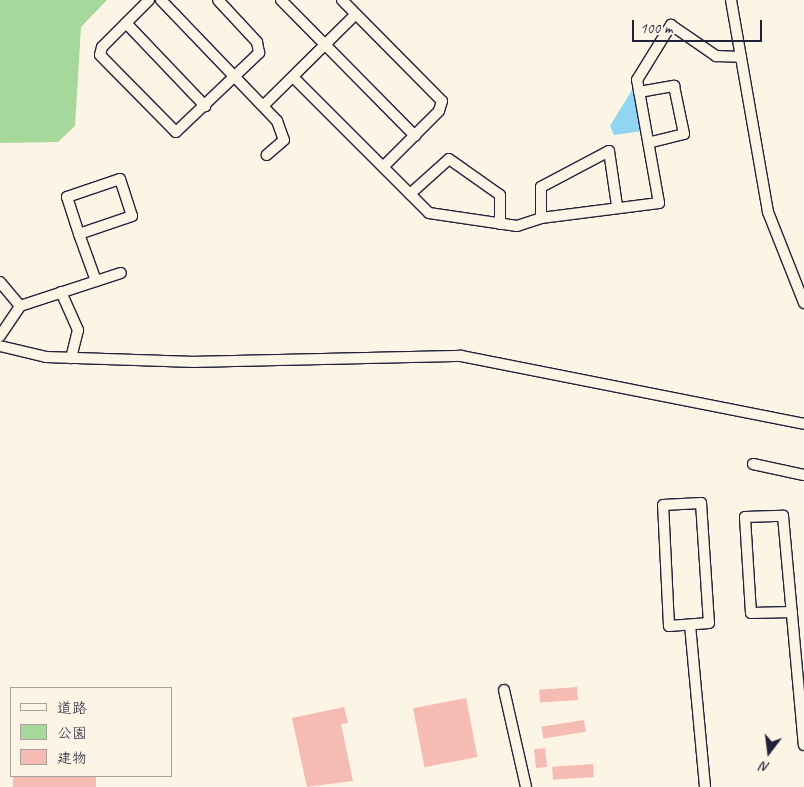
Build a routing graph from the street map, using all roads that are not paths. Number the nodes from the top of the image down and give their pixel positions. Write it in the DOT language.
graph roads {
  1 [pos="149,0"];
  2 [pos="161,0"];
  3 [pos="218,0"];
  4 [pos="281,0"];
  5 [pos="342,0"];
  6 [pos="731,0"];
  7 [pos="356,14"];
  8 [pos="126,23"];
  9 [pos="325,45"];
  10 [pos="741,57"];
  11 [pos="236,76"];
  12 [pos="293,77"];
  13 [pos="639,92"];
  14 [pos="264,105"];
  15 [pos="205,106"];
  16 [pos="415,136"];
  17 [pos="649,143"];
  18 [pos="267,155"];
  19 [pos="383,167"];
  20 [pos="410,194"];
  21 [pos="617,206"];
  22 [pos="541,218"];
  23 [pos="500,224"];
  24 [pos="79,234"];
  25 [pos="121,273"];
  26 [pos="96,281"];
  27 [pos="0,282"];
  28 [pos="62,292"];
  29 [pos="804,303"];
  30 [pos="20,306"];
  31 [pos="0,336"];
  32 [pos="0,346"];
  33 [pos="71,358"];
  34 [pos="804,424"];
  35 [pos="753,464"];
  36 [pos="804,475"];
  37 [pos="792,612"];
  38 [pos="690,626"];
  39 [pos="504,690"];
  40 [pos="804,745"];
  41 [pos="526,787"];
  42 [pos="705,787"];
  1 -- 8 [label="street"];
  2 -- 11 [label="street"];
  3 -- 11 [label="street"];
  4 -- 9 [label="street"];
  5 -- 7 [label="street"];
  6 -- 10 [label="street"];
  7 -- 9 [label="street"];
  7 -- 16 [label="street"];
  8 -- 15 [label="street"];
  8 -- 15 [label="street"];
  9 -- 12 [label="street"];
  9 -- 16 [label="street"];
  10 -- 13 [label="street"];
  10 -- 29 [label="street"];
  11 -- 14 [label="street"];
  11 -- 15 [label="street"];
  12 -- 14 [label="street"];
  12 -- 19 [label="street"];
  13 -- 17 [label="street"];
  13 -- 17 [label="street"];
  14 -- 18 [label="street"];
  16 -- 19 [label="street"];
  17 -- 21 [label="street"];
  19 -- 20 [label="street"];
  20 -- 23 [label="street"];
  20 -- 23 [label="street"];
  21 -- 22 [label="street"];
  21 -- 22 [label="street"];
  22 -- 23 [label="street"];
  24 -- 24 [label="street"];
  24 -- 26 [label="street"];
  25 -- 26 [label="street"];
  26 -- 28 [label="street"];
  27 -- 30 [label="street"];
  28 -- 30 [label="street"];
  28 -- 33 [label="street"];
  30 -- 31 [label="street"];
  32 -- 33 [label="street"];
  33 -- 34 [label="street"];
  35 -- 36 [label="street"];
  37 -- 37 [label="street"];
  37 -- 40 [label="street"];
  38 -- 38 [label="street"];
  38 -- 42 [label="street"];
  39 -- 41 [label="street"];
}
